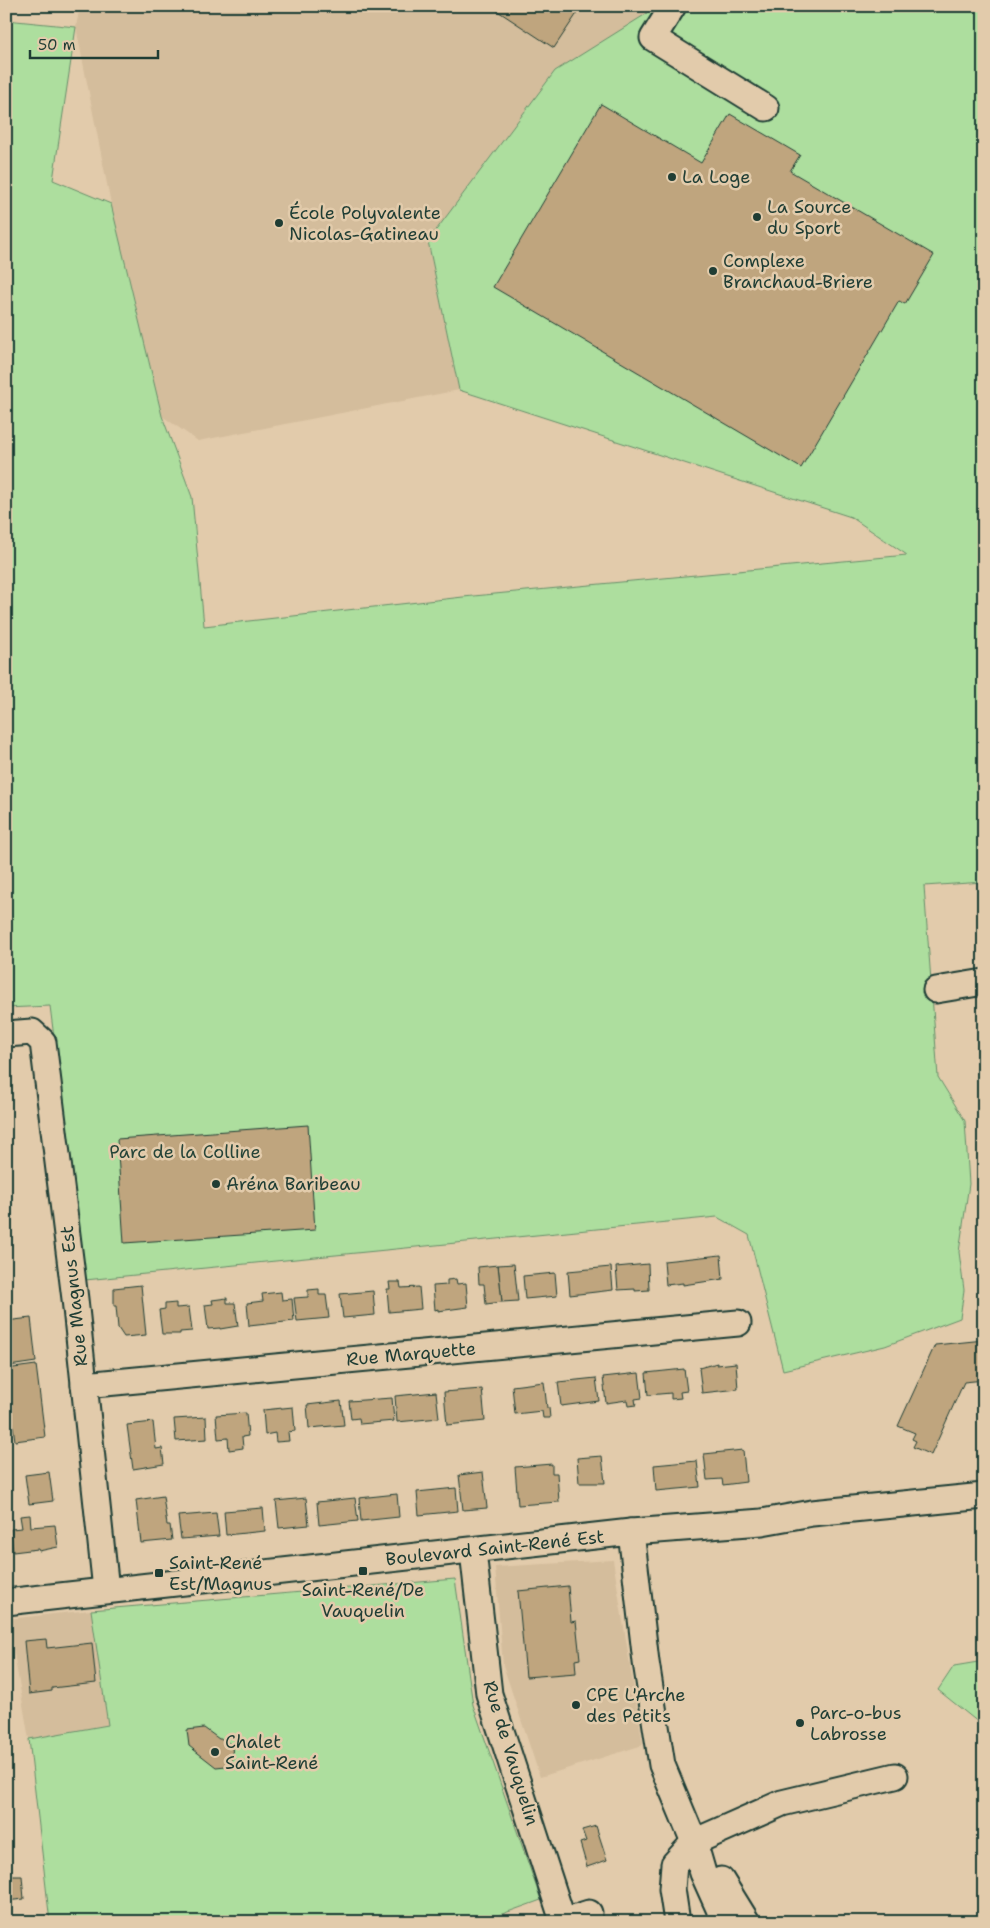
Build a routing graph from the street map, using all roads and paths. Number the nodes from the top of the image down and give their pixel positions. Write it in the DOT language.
graph roads {
  1 [pos="672,6"];
  2 [pos="766,108"];
  3 [pos="984,982"];
  4 [pos="936,990"];
  5 [pos="6,1034"];
  6 [pos="738,1323"];
  7 [pos="84,1385"];
  8 [pos="984,1496"];
  9 [pos="631,1532"];
  10 [pos="473,1550"];
  11 [pos="106,1590"];
  12 [pos="6,1602"];
  13 [pos="895,1776"];
  14 [pos="694,1842"];
  15 [pos="589,1913"];
  16 [pos="562,1922"];
  17 [pos="677,1922"];
  18 [pos="725,1922"];
  19 [pos="747,1922"];
  1 -- 2 [label="street"];
  3 -- 4 [label="street"];
  5 -- 7 [label="street, Rue Magnus Est"];
  6 -- 7 [label="street, Rue Marquette"];
  7 -- 11 [label="street, Rue Magnus Est"];
  8 -- 9 [label="street, Boulevard Saint-René Est"];
  9 -- 10 [label="street, Boulevard Saint-René Est"];
  9 -- 14 [label="street"];
  10 -- 11 [label="street, Boulevard Saint-René Est"];
  10 -- 16 [label="street, Rue de Vauquelin"];
  11 -- 12 [label="street, Boulevard Saint-René Est"];
  13 -- 14 [label="street"];
  14 -- 17 [label="street"];
  14 -- 18 [label="street"];
  14 -- 19 [label="street"];
  15 -- 16 [label="street"];
}
